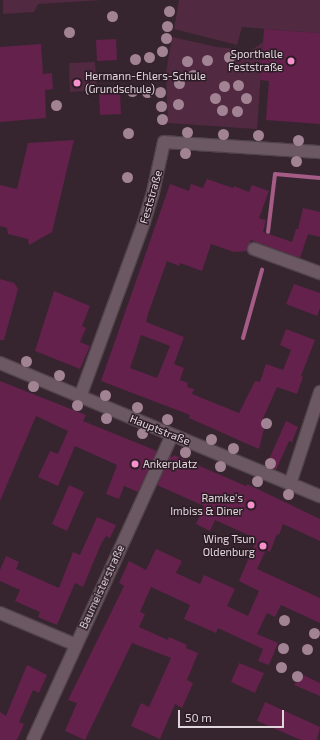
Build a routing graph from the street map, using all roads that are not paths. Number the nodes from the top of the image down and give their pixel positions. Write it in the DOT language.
graph roads {
  1 [pos="320,152"];
  2 [pos="254,249"];
  3 [pos="320,273"];
  4 [pos="0,363"];
  5 [pos="320,392"];
  6 [pos="80,397"];
  7 [pos="172,435"];
  8 [pos="290,484"];
  9 [pos="320,496"];
  10 [pos="0,613"];
  11 [pos="76,646"];
  12 [pos="33,740"];
  1 -- 6 [label="street, Feststraße"];
  2 -- 3 [label="street"];
  4 -- 6 [label="street, Hauptstraße"];
  5 -- 8 [label="street"];
  6 -- 7 [label="street, Hauptstraße"];
  7 -- 8 [label="street, Hauptstraße"];
  7 -- 11 [label="street, Baumeisterstraße"];
  8 -- 9 [label="street, Hauptstraße"];
  10 -- 11 [label="street"];
  11 -- 12 [label="street, Baumeisterstraße"];
}
